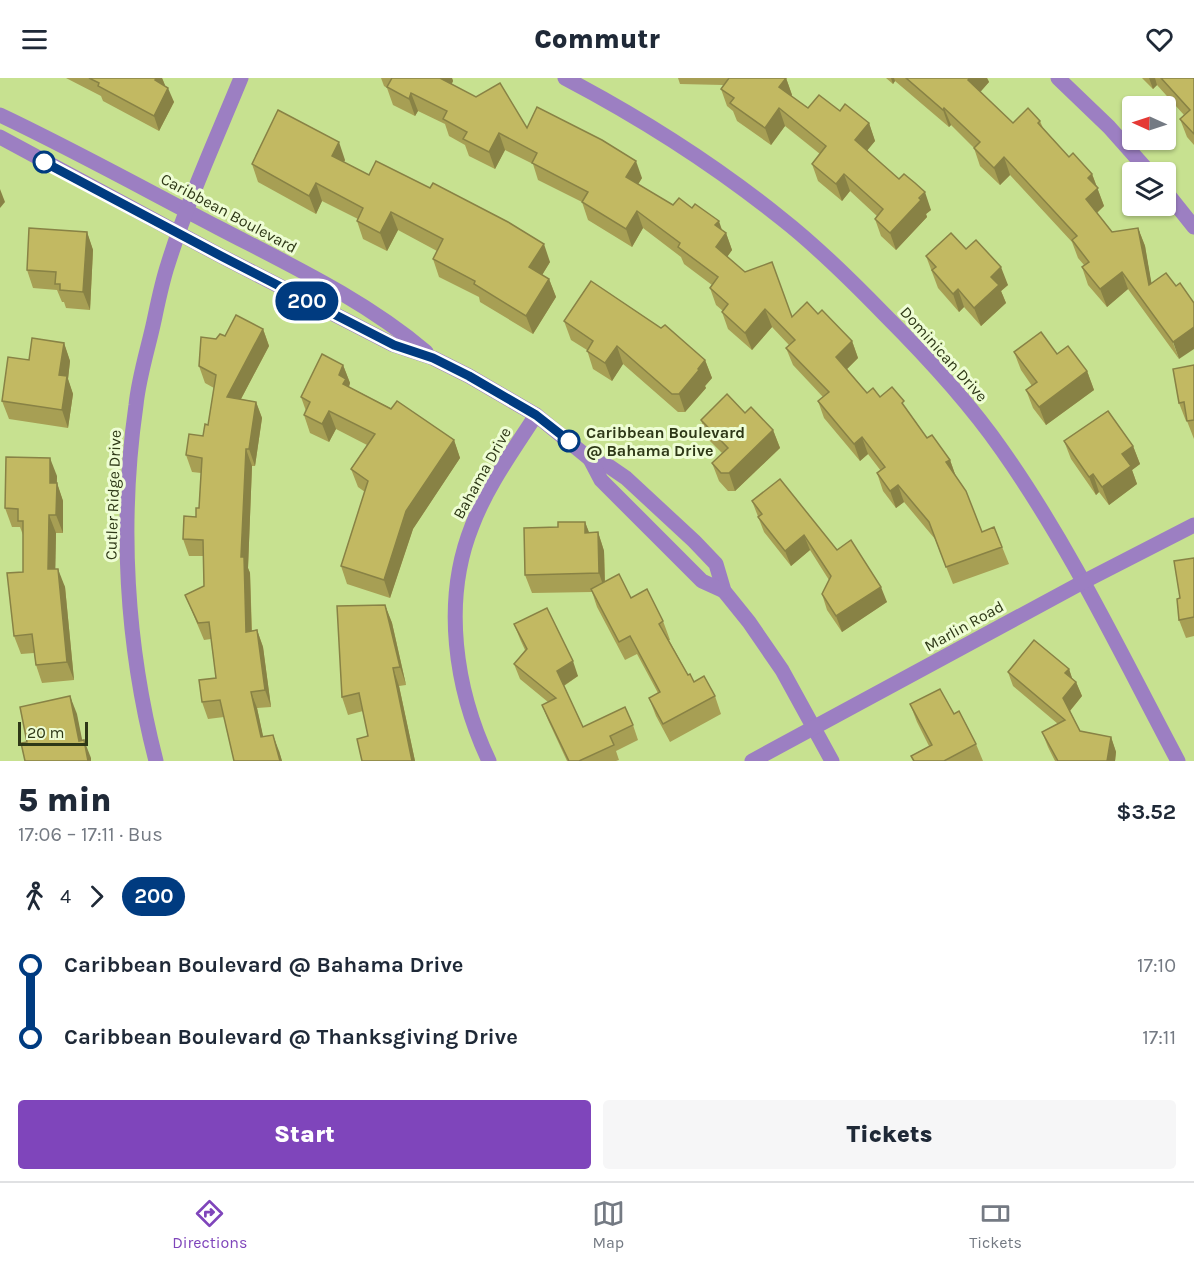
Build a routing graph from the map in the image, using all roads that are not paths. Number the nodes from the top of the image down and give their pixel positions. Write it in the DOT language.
graph roads {
  1 [pos="242,78"];
  2 [pos="565,78"];
  3 [pos="1058,78"];
  4 [pos="0,115"];
  5 [pos="0,137"];
  6 [pos="1140,162"];
  7 [pos="1176,204"];
  8 [pos="188,211"];
  9 [pos="1194,227"];
  10 [pos="178,234"];
  11 [pos="433,358"];
  12 [pos="536,415"];
  13 [pos="590,459"];
  14 [pos="1194,525"];
  15 [pos="1083,582"];
  16 [pos="724,591"];
  17 [pos="814,728"];
  18 [pos="156,761"];
  19 [pos="489,761"];
  20 [pos="752,761"];
  21 [pos="832,761"];
  22 [pos="1178,761"];
  1 -- 8 [label="street, Cutler Ridge Drive"];
  2 -- 15 [label="street, Dominican Drive"];
  3 -- 6 [label="street"];
  4 -- 8 [label="street, Caribbean Boulevard"];
  5 -- 10 [label="street, Caribbean Boulevard"];
  7 -- 9 [label="street"];
  8 -- 10 [label="street, Cutler Ridge Drive"];
  8 -- 11 [label="street, Caribbean Boulevard"];
  10 -- 11 [label="street, Caribbean Boulevard"];
  10 -- 18 [label="street, Cutler Ridge Drive"];
  11 -- 12 [label="street, Caribbean Boulevard"];
  12 -- 13 [label="street, Caribbean Boulevard"];
  12 -- 19 [label="street, Bahama Drive"];
  13 -- 16 [label="street, Caribbean Boulevard"];
  13 -- 16 [label="street, Caribbean Boulevard"];
  14 -- 15 [label="street, Marlin Road"];
  15 -- 17 [label="street, Marlin Road"];
  15 -- 22 [label="street, Dominican Drive"];
  16 -- 17 [label="street, Caribbean Boulevard"];
  17 -- 20 [label="street, Marlin Road"];
  17 -- 21 [label="street, Caribbean Boulevard"];
}
